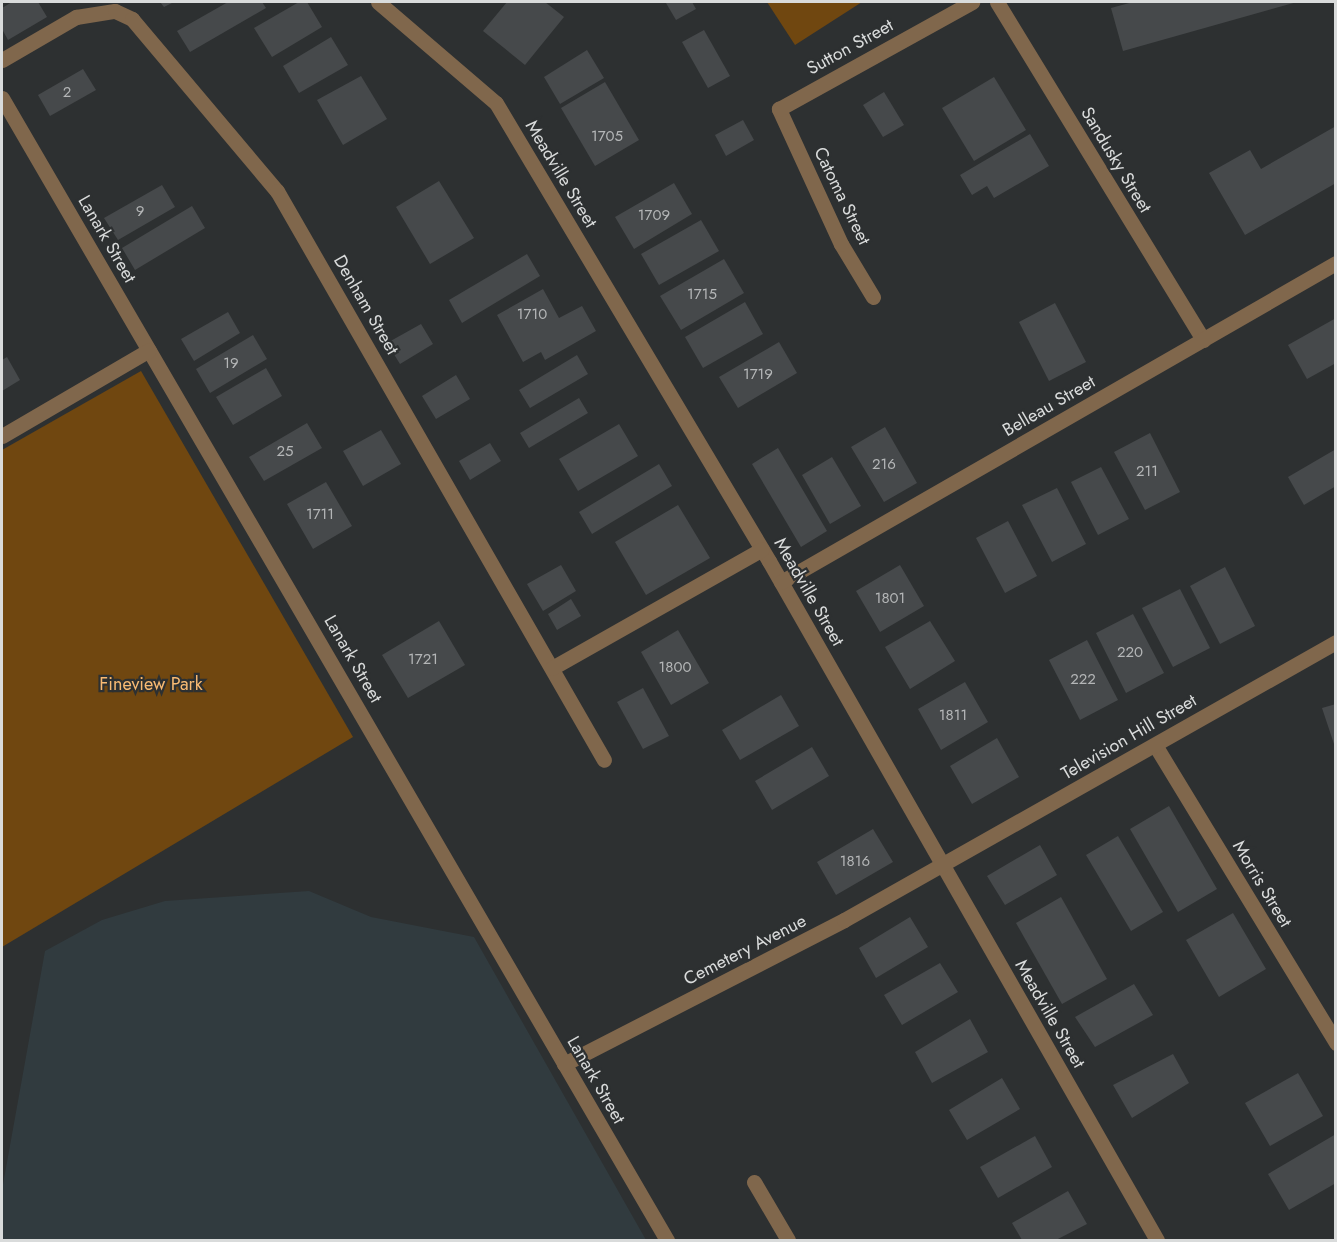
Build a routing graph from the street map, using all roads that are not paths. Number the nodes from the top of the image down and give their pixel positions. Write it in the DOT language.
graph roads {
  1 [pos="378,2"];
  2 [pos="972,2"];
  3 [pos="997,2"];
  4 [pos="2,60"];
  5 [pos="2,98"];
  6 [pos="779,109"];
  7 [pos="1335,263"];
  8 [pos="873,297"];
  9 [pos="1203,340"];
  10 [pos="149,350"];
  11 [pos="2,436"];
  12 [pos="762,549"];
  13 [pos="781,582"];
  14 [pos="1335,642"];
  15 [pos="552,668"];
  16 [pos="1155,745"];
  17 [pos="604,760"];
  18 [pos="942,866"];
  19 [pos="1335,1043"];
  20 [pos="564,1064"];
  21 [pos="754,1182"];
  22 [pos="667,1240"];
  23 [pos="788,1240"];
  24 [pos="1157,1240"];
  1 -- 12 [label="street, Meadville Street"];
  2 -- 6 [label="street, Sutton Street"];
  3 -- 9 [label="street, Sandusky Street"];
  4 -- 15 [label="street, Denham Street"];
  5 -- 10 [label="street, Lanark Street"];
  6 -- 8 [label="street, Catoma Street"];
  7 -- 9 [label="street, Belleau Street"];
  9 -- 13 [label="street, Belleau Street"];
  10 -- 11 [label="street"];
  10 -- 20 [label="street, Lanark Street"];
  12 -- 13 [label="street, Meadville Street"];
  12 -- 15 [label="street"];
  13 -- 18 [label="street, Meadville Street"];
  14 -- 16 [label="street, Television Hill Street"];
  15 -- 17 [label="street, Denham Street"];
  16 -- 18 [label="street, Television Hill Street"];
  16 -- 19 [label="street, Morris Street"];
  18 -- 20 [label="street, Cemetery Avenue"];
  18 -- 24 [label="street, Meadville Street"];
  20 -- 22 [label="street, Lanark Street"];
  21 -- 23 [label="street"];
}
